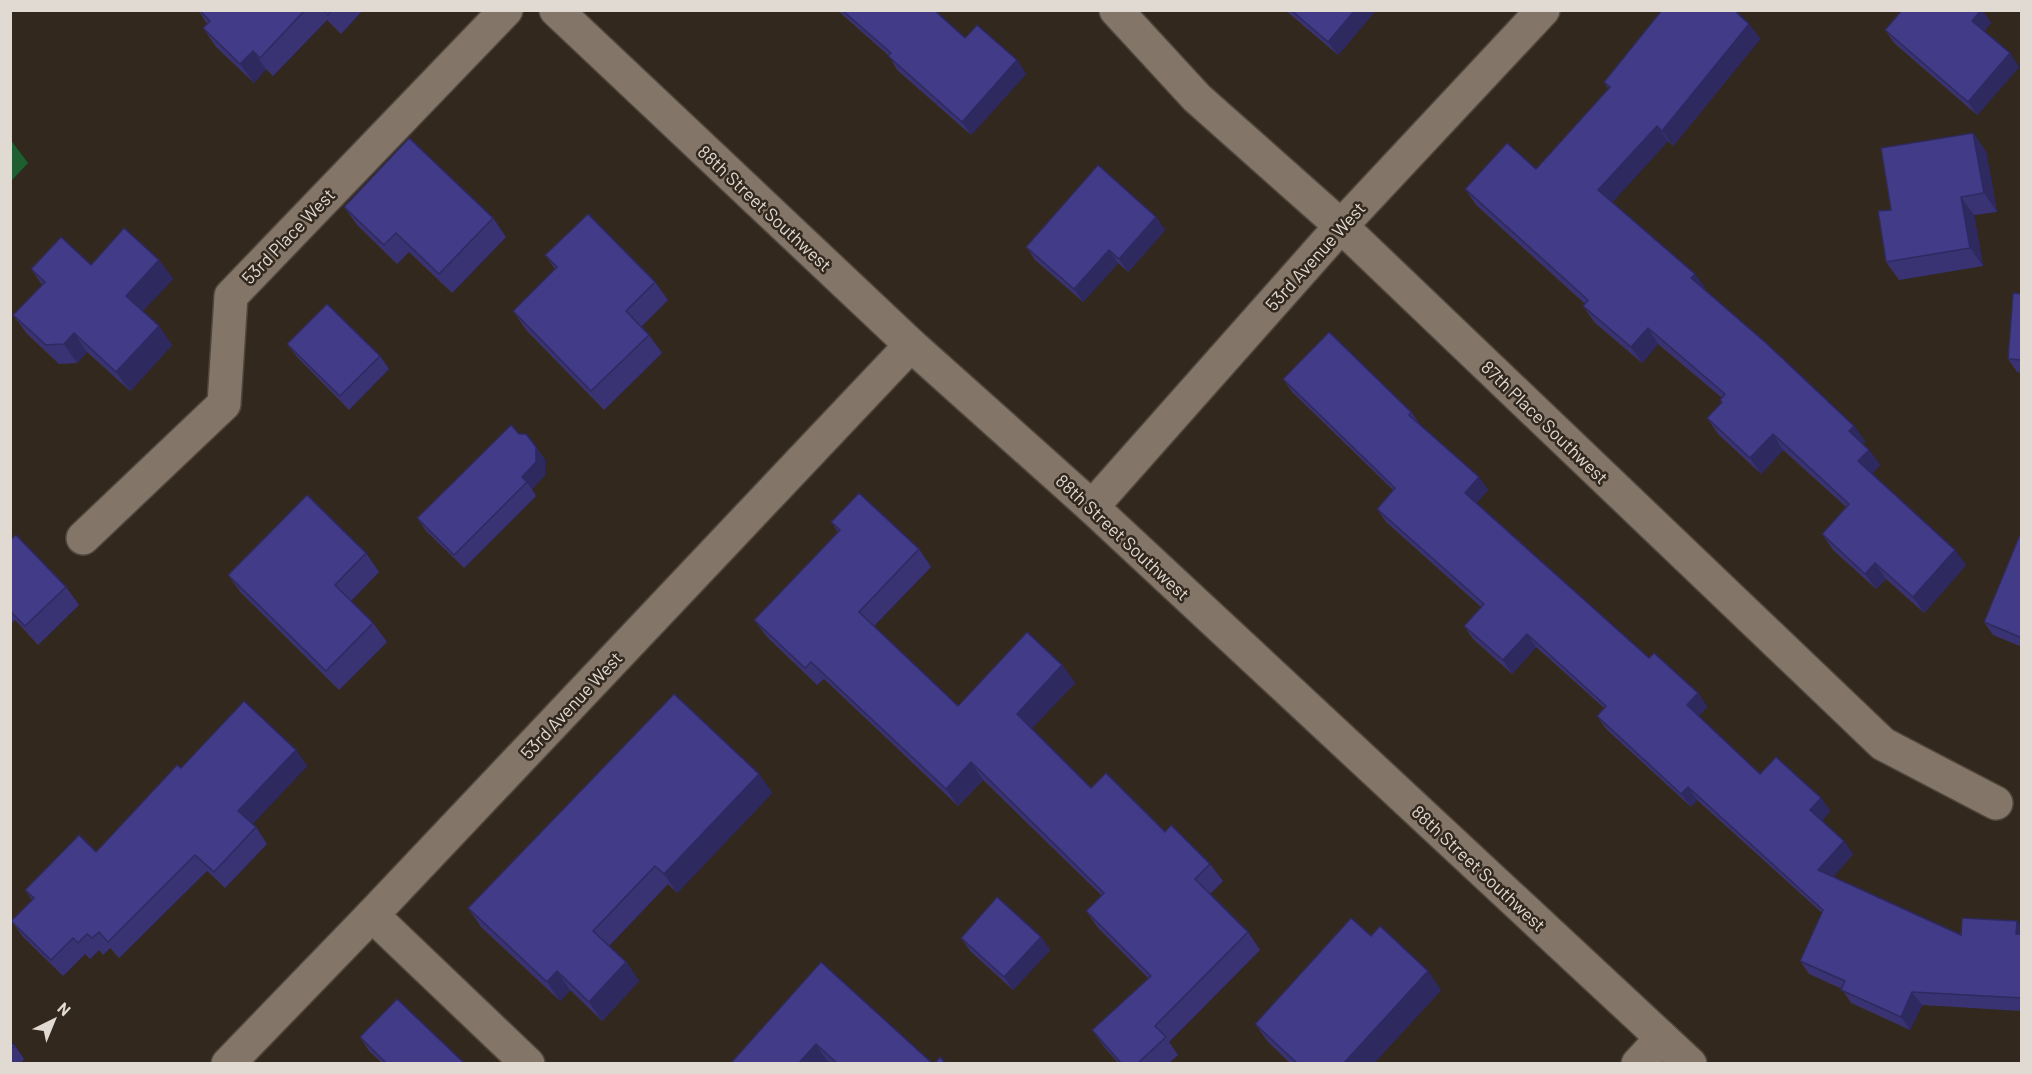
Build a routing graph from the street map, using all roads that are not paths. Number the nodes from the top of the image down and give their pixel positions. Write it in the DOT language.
graph roads {
  1 [pos="506,10"];
  2 [pos="555,10"];
  3 [pos="1116,10"];
  4 [pos="1543,10"];
  5 [pos="1341,226"];
  6 [pos="911,345"];
  7 [pos="1092,507"];
  8 [pos="83,538"];
  9 [pos="1996,803"];
  10 [pos="372,915"];
  11 [pos="1662,1038"];
  12 [pos="228,1064"];
  13 [pos="528,1064"];
  14 [pos="1638,1064"];
  15 [pos="1690,1064"];
  1 -- 8 [label="street, 53rd Place West"];
  2 -- 6 [label="street, 88th Street Southwest"];
  3 -- 5 [label="street, 87th Place Southwest"];
  4 -- 5 [label="street, 53rd Avenue West"];
  5 -- 7 [label="street, 53rd Avenue West"];
  5 -- 9 [label="street, 87th Place Southwest"];
  6 -- 7 [label="street, 88th Street Southwest"];
  6 -- 10 [label="street, 53rd Avenue West"];
  7 -- 11 [label="street, 88th Street Southwest"];
  10 -- 12 [label="street, 53rd Avenue West"];
  10 -- 13 [label="street"];
  11 -- 14 [label="street"];
  11 -- 15 [label="street, 88th Street Southwest"];
}
